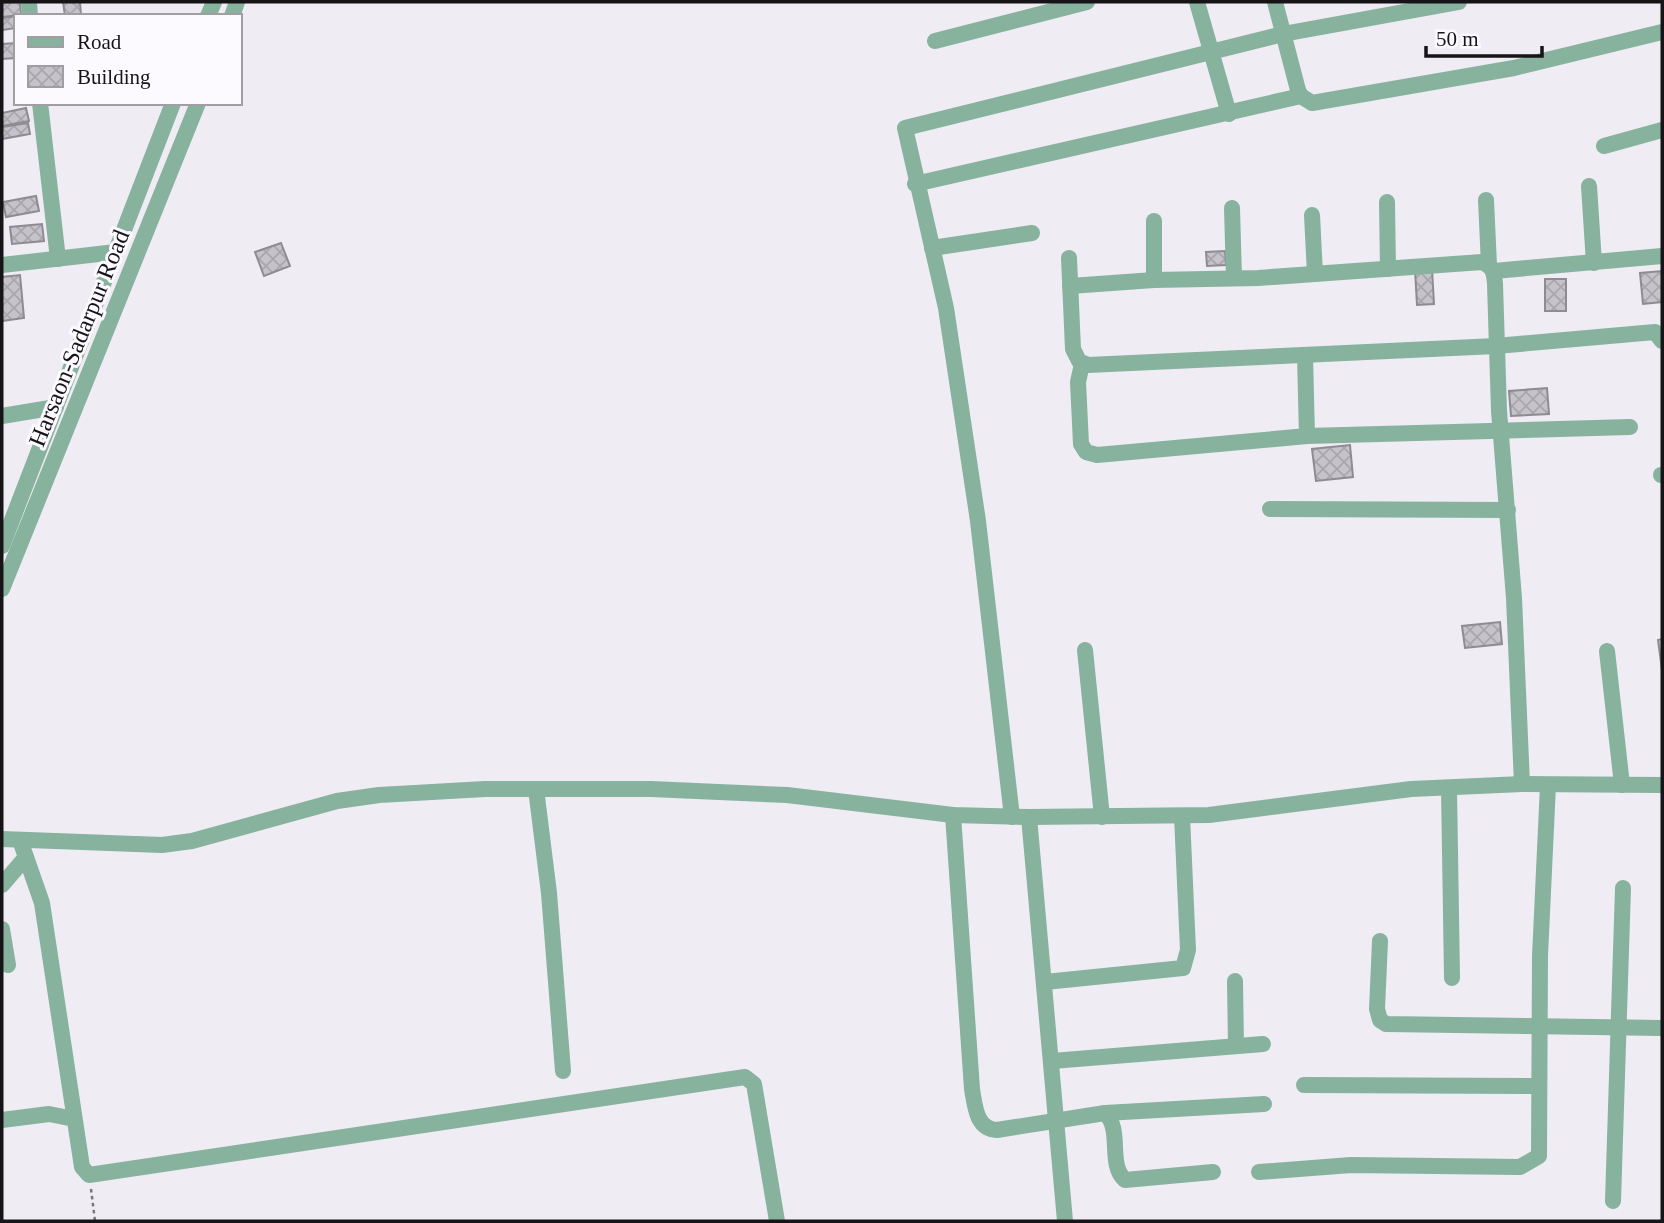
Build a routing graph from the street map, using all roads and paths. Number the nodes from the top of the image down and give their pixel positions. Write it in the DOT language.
graph roads {
  1 [pos="1087,2"];
  2 [pos="1197,2"];
  3 [pos="1275,2"];
  4 [pos="1459,2"];
  5 [pos="1662,32"];
  6 [pos="1283,34"];
  7 [pos="935,41"];
  8 [pos="1212,53"];
  9 [pos="1301,96"];
  10 [pos="40,105"];
  11 [pos="172,105"];
  12 [pos="197,105"];
  13 [pos="1229,114"];
  14 [pos="1662,130"];
  15 [pos="1604,146"];
  16 [pos="915,184"];
  17 [pos="1589,186"];
  18 [pos="1486,200"];
  19 [pos="1387,201"];
  20 [pos="1232,208"];
  21 [pos="1312,215"];
  22 [pos="1154,221"];
  23 [pos="1032,233"];
  24 [pos="932,248"];
  25 [pos="116,252"];
  26 [pos="1662,256"];
  27 [pos="1069,258"];
  28 [pos="58,259"];
  29 [pos="1594,263"];
  30 [pos="2,265"];
  31 [pos="1492,268"];
  32 [pos="1388,269"];
  33 [pos="1315,274"];
  34 [pos="1234,278"];
  35 [pos="1154,279"];
  36 [pos="1070,286"];
  37 [pos="1662,341"];
  38 [pos="1496,346"];
  39 [pos="1305,356"];
  40 [pos="1082,364"];
  41 [pos="56,407"];
  42 [pos="2,416"];
  43 [pos="1630,427"];
  44 [pos="1501,428"];
  45 [pos="1307,436"];
  46 [pos="1270,509"];
  47 [pos="1508,510"];
  48 [pos="2,546"];
  49 [pos="2,589"];
  50 [pos="1085,650"];
  51 [pos="1607,651"];
  52 [pos="1522,785"];
  53 [pos="1548,785"];
  54 [pos="1622,785"];
  55 [pos="1662,785"];
  56 [pos="1449,788"];
  57 [pos="536,789"];
  58 [pos="953,815"];
  59 [pos="1182,816"];
  60 [pos="1012,817"];
  61 [pos="1029,817"];
  62 [pos="1102,817"];
  63 [pos="2,839"];
  64 [pos="20,840"];
  65 [pos="26,857"];
  66 [pos="2,885"];
  67 [pos="1623,888"];
  68 [pos="2,929"];
  69 [pos="1380,941"];
  70 [pos="8,965"];
  71 [pos="1452,978"];
  72 [pos="1235,981"];
  73 [pos="1045,982"];
  74 [pos="1618,1027"];
  75 [pos="1540,1028"];
  76 [pos="1662,1028"];
  77 [pos="1264,1044"];
  78 [pos="1236,1046"];
  79 [pos="1052,1061"];
  80 [pos="563,1071"];
  81 [pos="1304,1085"];
  82 [pos="1539,1086"];
  83 [pos="1264,1104"];
  84 [pos="1105,1113"];
  85 [pos="2,1119"];
  86 [pos="74,1119"];
  87 [pos="1057,1121"];
  88 [pos="1213,1172"];
  89 [pos="1259,1172"];
  90 [pos="89,1175"];
  91 [pos="1613,1201"];
  92 [pos="95,1221"];
  93 [pos="777,1221"];
  94 [pos="1065,1221"];
  1 -- 7 [label="street"];
  2 -- 8 [label="street"];
  3 -- 6 [label="street"];
  4 -- 6 [label="street"];
  5 -- 9 [label="street"];
  6 -- 8 [label="street"];
  6 -- 9 [label="street"];
  8 -- 13 [label="street"];
  8 -- 16 [label="street"];
  9 -- 13 [label="street"];
  10 -- 28 [label="street"];
  11 -- 25 [label="street, Harsaon-Sadarpur Road"];
  12 -- 49 [label="street, Harsaon-Sadarpur Road"];
  13 -- 16 [label="street"];
  14 -- 15 [label="street"];
  16 -- 24 [label="street"];
  17 -- 29 [label="street"];
  18 -- 31 [label="street"];
  19 -- 32 [label="street"];
  20 -- 34 [label="street"];
  21 -- 33 [label="street"];
  22 -- 35 [label="street"];
  23 -- 24 [label="street"];
  24 -- 60 [label="street"];
  25 -- 28 [label="street"];
  25 -- 41 [label="street, Harsaon-Sadarpur Road"];
  26 -- 29 [label="street"];
  27 -- 36 [label="street"];
  28 -- 30 [label="street"];
  29 -- 31 [label="street"];
  31 -- 32 [label="street"];
  31 -- 38 [label="street"];
  32 -- 33 [label="street"];
  33 -- 34 [label="street"];
  34 -- 35 [label="street"];
  35 -- 36 [label="street"];
  36 -- 40 [label="street"];
  37 -- 38 [label="street"];
  38 -- 39 [label="street"];
  38 -- 44 [label="street"];
  39 -- 40 [label="street"];
  39 -- 45 [label="street"];
  40 -- 45 [label="street"];
  41 -- 42 [label="street"];
  41 -- 48 [label="street, Harsaon-Sadarpur Road"];
  43 -- 44 [label="street"];
  44 -- 45 [label="street"];
  44 -- 47 [label="street"];
  46 -- 47 [label="street"];
  47 -- 52 [label="street"];
  50 -- 62 [label="street"];
  51 -- 54 [label="street"];
  52 -- 53 [label="street"];
  52 -- 56 [label="street"];
  53 -- 54 [label="street"];
  53 -- 75 [label="street"];
  54 -- 55 [label="street"];
  56 -- 59 [label="street"];
  56 -- 71 [label="street"];
  57 -- 58 [label="street"];
  57 -- 64 [label="street"];
  57 -- 80 [label="street"];
  58 -- 60 [label="street"];
  58 -- 87 [label="street"];
  59 -- 62 [label="street"];
  59 -- 73 [label="street"];
  60 -- 61 [label="street"];
  61 -- 62 [label="street"];
  61 -- 73 [label="street"];
  63 -- 64 [label="street"];
  64 -- 65 [label="street"];
  65 -- 66 [label="street"];
  65 -- 86 [label="street"];
  67 -- 74 [label="street"];
  68 -- 70 [label="street"];
  69 -- 75 [label="street"];
  72 -- 78 [label="street"];
  73 -- 79 [label="street"];
  74 -- 75 [label="street"];
  74 -- 76 [label="street"];
  74 -- 91 [label="street"];
  75 -- 82 [label="street"];
  77 -- 78 [label="street"];
  78 -- 79 [label="street"];
  79 -- 87 [label="street"];
  81 -- 82 [label="street"];
  82 -- 89 [label="street"];
  83 -- 84 [label="street"];
  84 -- 87 [label="street"];
  84 -- 88 [label="street"];
  85 -- 86 [label="street"];
  86 -- 90 [label="street"];
  87 -- 94 [label="street"];
  90 -- 92 [label="path"];
  90 -- 93 [label="street"];
}
